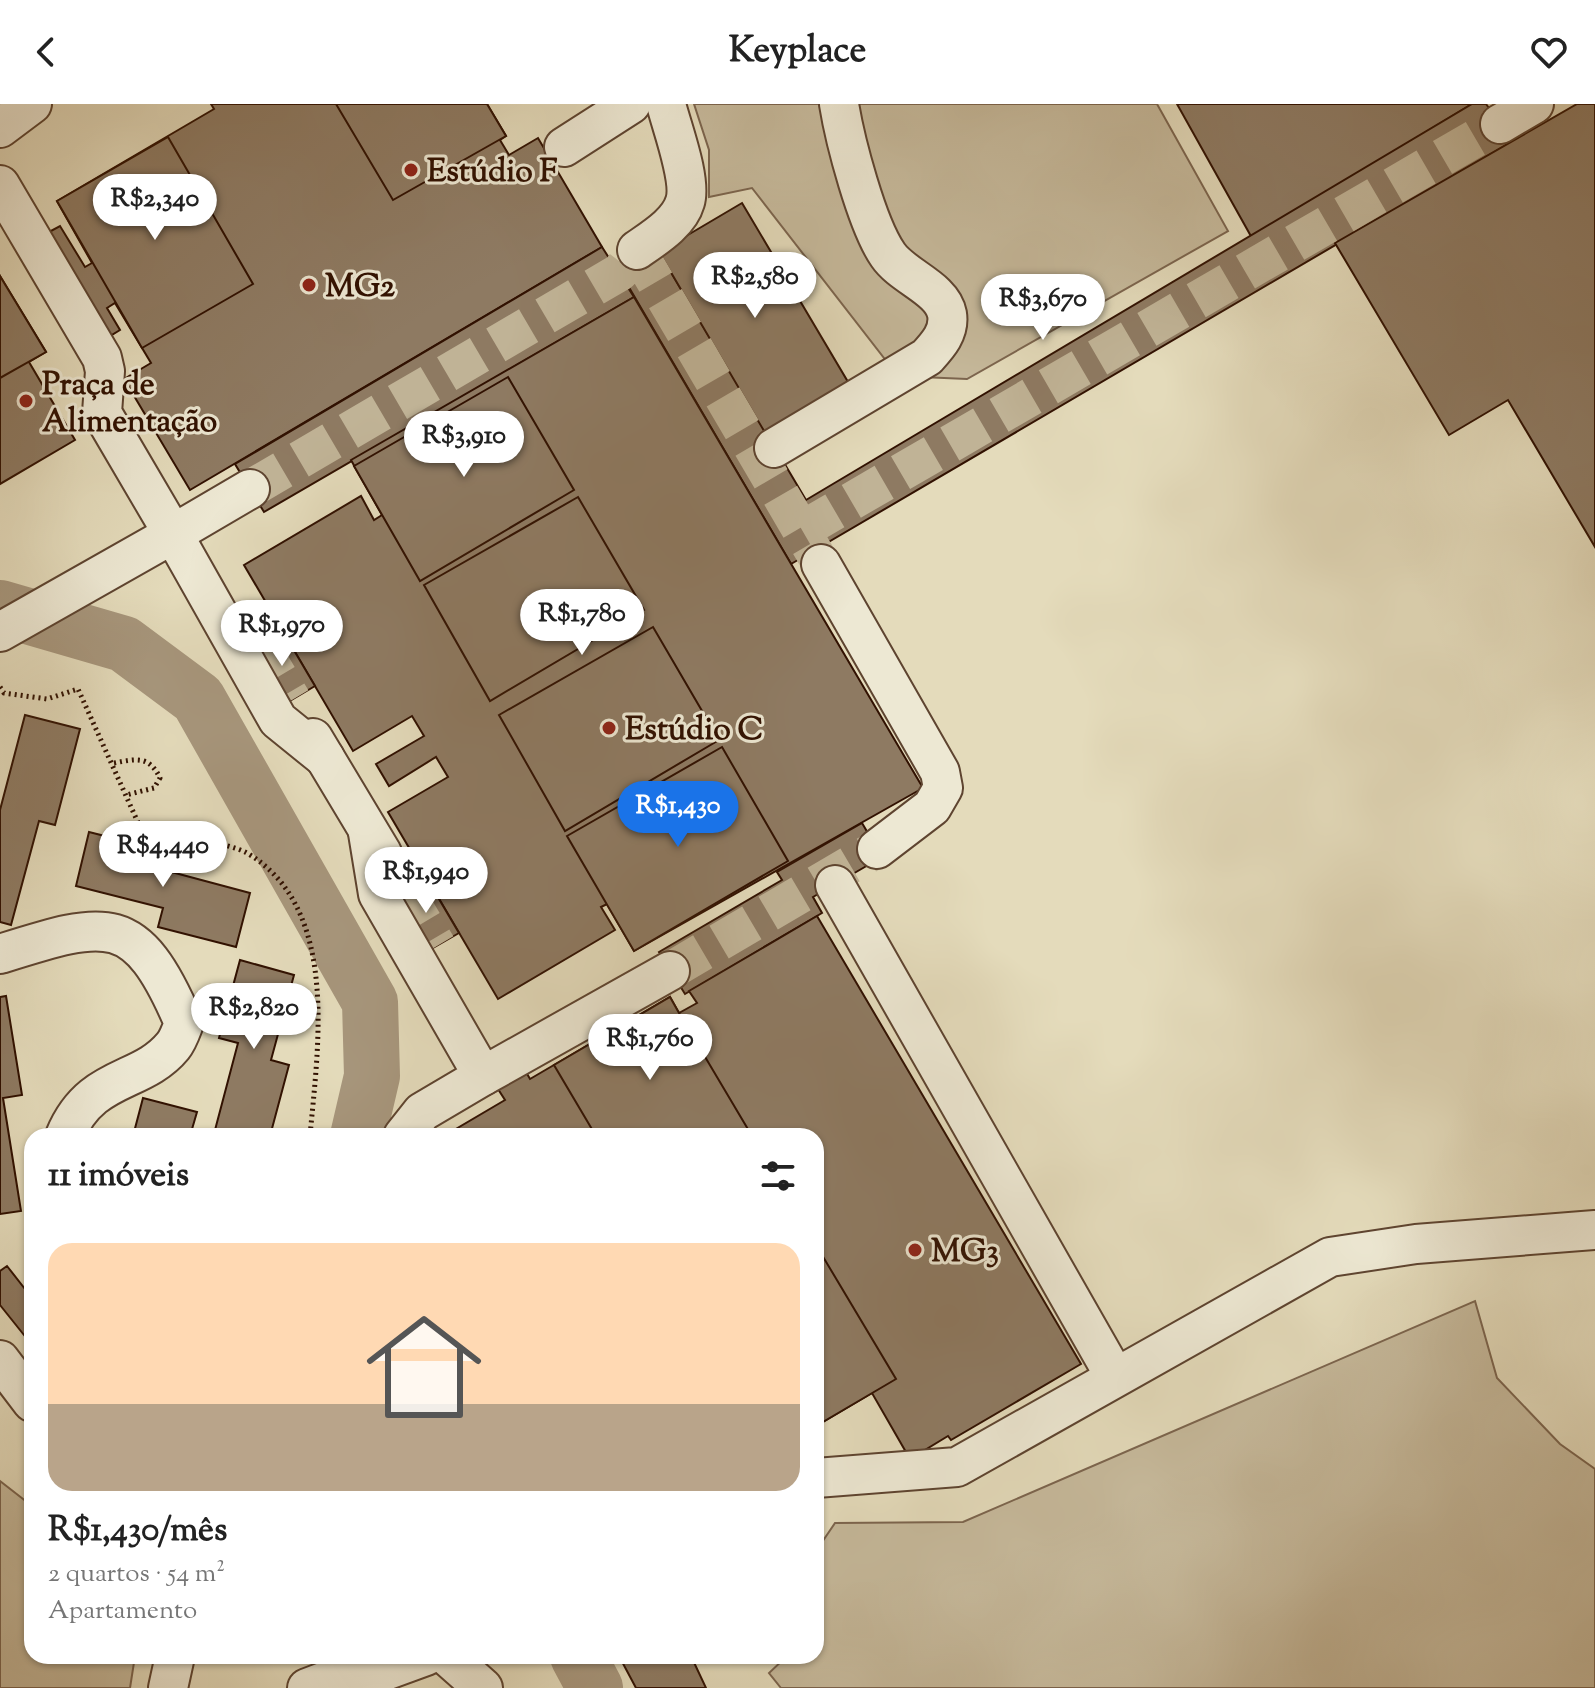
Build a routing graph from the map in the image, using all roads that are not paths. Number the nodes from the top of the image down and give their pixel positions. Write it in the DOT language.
graph roads {
  1 [pos="32,104"];
  2 [pos="631,104"];
  3 [pos="666,104"];
  4 [pos="839,104"];
  5 [pos="1534,104"];
  6 [pos="1500,124"];
  7 [pos="0,128"];
  8 [pos="564,147"];
  9 [pos="0,185"];
  10 [pos="637,250"];
  11 [pos="774,448"];
  12 [pos="250,489"];
  13 [pos="173,534"];
  14 [pos="821,564"];
  15 [pos="217,613"];
  16 [pos="0,632"];
  17 [pos="259,644"];
  18 [pos="292,700"];
  19 [pos="325,758"];
  20 [pos="368,833"];
  21 [pos="877,849"];
  22 [pos="835,885"];
  23 [pos="404,890"];
  24 [pos="437,946"];
  25 [pos="0,954"];
  26 [pos="670,971"];
  27 [pos="442,1006"];
  28 [pos="483,1076"];
  29 [pos="68,1128"];
  30 [pos="409,1128"];
  31 [pos="1595,1230"];
  32 [pos="0,1360"];
  33 [pos="1114,1375"];
  34 [pos="24,1392"];
  35 [pos="824,1477"];
  36 [pos="173,1664"];
  37 [pos="404,1664"];
  38 [pos="456,1664"];
  39 [pos="321,1685"];
  40 [pos="168,1688"];
  41 [pos="483,1688"];
  1 -- 7 [label="street"];
  2 -- 8 [label="street"];
  3 -- 10 [label="street"];
  4 -- 11 [label="street"];
  5 -- 6 [label="street"];
  9 -- 13 [label="street"];
  12 -- 13 [label="street"];
  13 -- 15 [label="street"];
  13 -- 16 [label="street"];
  14 -- 21 [label="street"];
  15 -- 17 [label="street"];
  15 -- 19 [label="street"];
  18 -- 19 [label="street"];
  19 -- 20 [label="street"];
  20 -- 23 [label="street"];
  20 -- 27 [label="street"];
  22 -- 33 [label="street"];
  24 -- 27 [label="street"];
  25 -- 29 [label="street"];
  26 -- 28 [label="street"];
  27 -- 28 [label="street"];
  28 -- 30 [label="street"];
  31 -- 33 [label="street"];
  32 -- 34 [label="street"];
  33 -- 35 [label="street"];
  36 -- 40 [label="street"];
  37 -- 39 [label="street"];
  38 -- 41 [label="street"];
}
